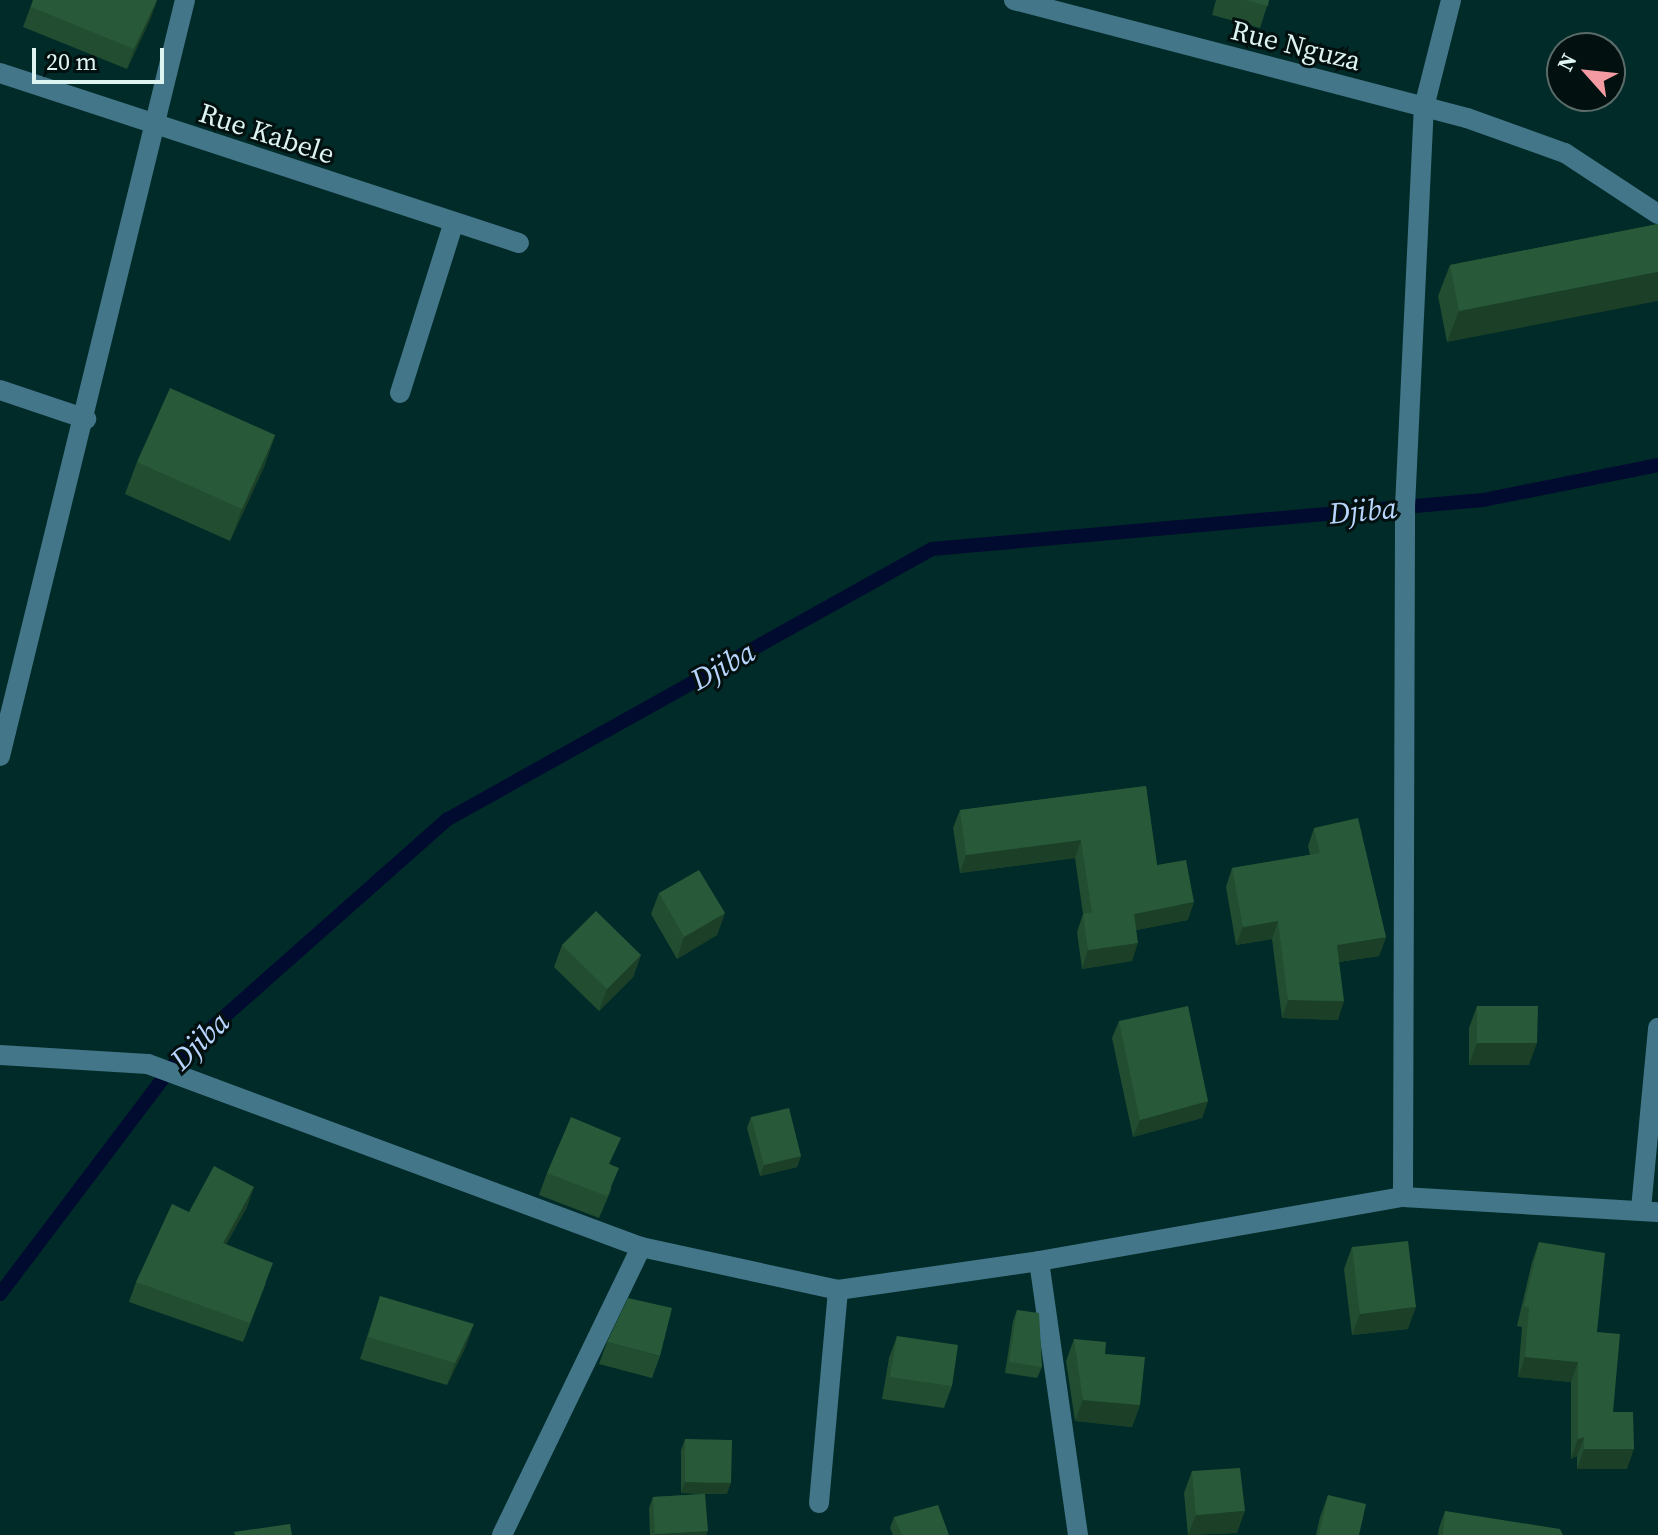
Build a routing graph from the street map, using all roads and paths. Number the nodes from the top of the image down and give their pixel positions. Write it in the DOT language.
graph roads {
  1 [pos="185,0"];
  2 [pos="1014,0"];
  3 [pos="1451,0"];
  4 [pos="1085,10"];
  5 [pos="0,73"];
  6 [pos="1424,107"];
  7 [pos="153,126"];
  8 [pos="1658,214"];
  9 [pos="454,222"];
  10 [pos="519,243"];
  11 [pos="0,390"];
  12 [pos="400,393"];
  13 [pos="86,419"];
  14 [pos="4,717"];
  15 [pos="0,756"];
  16 [pos="1658,1028"];
  17 [pos="0,1055"];
  18 [pos="1403,1197"];
  19 [pos="1650,1210"];
  20 [pos="641,1247"];
  21 [pos="1039,1261"];
  22 [pos="838,1290"];
  23 [pos="819,1503"];
  24 [pos="502,1535"];
  25 [pos="1078,1535"];
  1 -- 7 [label="street"];
  2 -- 4 [label="street, Rue Nguza"];
  3 -- 6 [label="street"];
  4 -- 6 [label="street, Rue Nguza"];
  5 -- 7 [label="street, Rue Kabele"];
  6 -- 8 [label="street, Rue Nguza"];
  6 -- 18 [label="street"];
  7 -- 9 [label="street, Rue Kabele"];
  7 -- 13 [label="street"];
  9 -- 10 [label="street, Rue Kabele"];
  9 -- 12 [label="street"];
  11 -- 13 [label="street"];
  13 -- 14 [label="street"];
  14 -- 15 [label="street"];
  16 -- 19 [label="street"];
  17 -- 20 [label="street"];
  18 -- 19 [label="street"];
  18 -- 21 [label="street"];
  20 -- 22 [label="street"];
  20 -- 24 [label="street"];
  21 -- 22 [label="street"];
  21 -- 25 [label="street"];
  22 -- 23 [label="street"];
}
